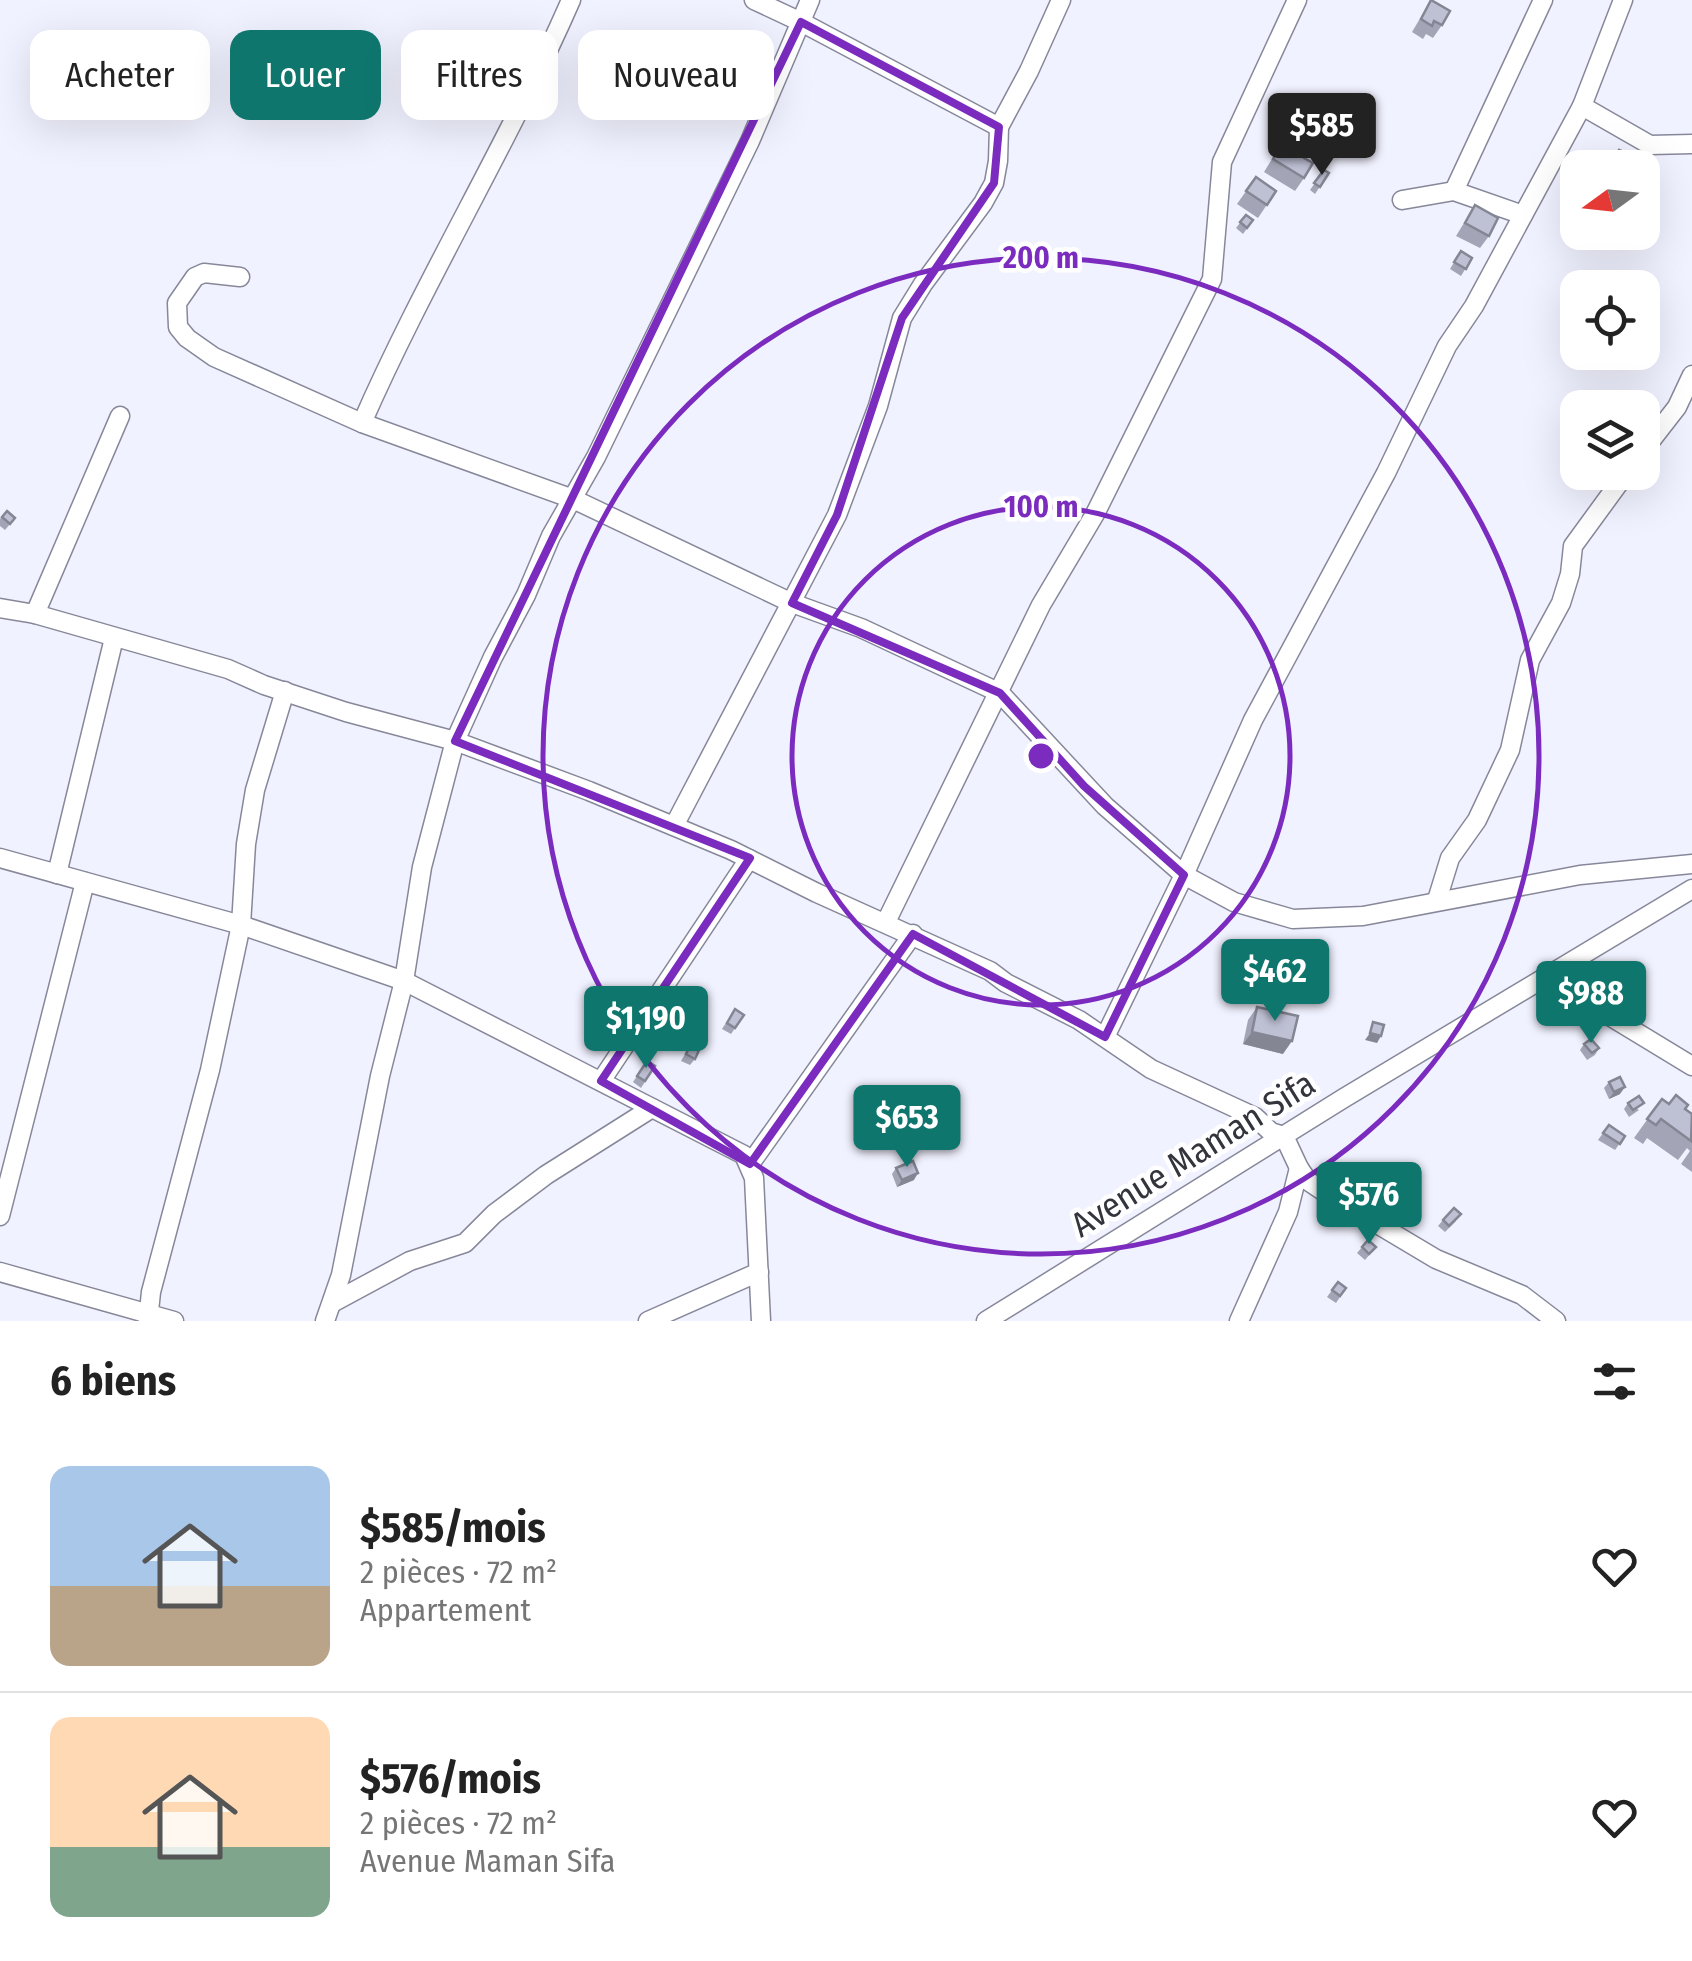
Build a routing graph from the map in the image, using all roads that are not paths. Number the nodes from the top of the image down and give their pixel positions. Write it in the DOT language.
graph roads {
  1 [pos="571,0"];
  2 [pos="754,0"];
  3 [pos="810,0"];
  4 [pos="1061,0"];
  5 [pos="1298,0"];
  6 [pos="1544,0"];
  7 [pos="1623,0"];
  8 [pos="801,22"];
  9 [pos="1582,106"];
  10 [pos="999,128"];
  11 [pos="1692,144"];
  12 [pos="1454,191"];
  13 [pos="1402,200"];
  14 [pos="1523,216"];
  15 [pos="240,277"];
  16 [pos="1692,375"];
  17 [pos="120,416"];
  18 [pos="362,423"];
  19 [pos="1660,429"];
  20 [pos="1614,490"];
  21 [pos="573,499"];
  22 [pos="792,604"];
  23 [pos="0,608"];
  24 [pos="35,614"];
  25 [pos="114,638"];
  26 [pos="284,691"];
  27 [pos="1000,693"];
  28 [pos="455,741"];
  29 [pos="674,826"];
  30 [pos="0,858"];
  31 [pos="749,859"];
  32 [pos="1692,864"];
  33 [pos="57,874"];
  34 [pos="1184,875"];
  35 [pos="85,882"];
  36 [pos="1692,889"];
  37 [pos="1437,900"];
  38 [pos="886,922"];
  39 [pos="241,925"];
  40 [pos="914,934"];
  41 [pos="1546,978"];
  42 [pos="404,981"];
  43 [pos="1104,1037"];
  44 [pos="1692,1066"];
  45 [pos="600,1082"];
  46 [pos="652,1108"];
  47 [pos="1284,1136"];
  48 [pos="750,1164"];
  49 [pos="1298,1168"];
  50 [pos="0,1216"];
  51 [pos="0,1272"];
  52 [pos="758,1272"];
  53 [pos="329,1312"];
  54 [pos="148,1318"];
  55 [pos="996,1318"];
  56 [pos="174,1321"];
  57 [pos="648,1321"];
  58 [pos="761,1321"];
  59 [pos="1239,1321"];
  60 [pos="1556,1321"];
  1 -- 18 [label="street"];
  2 -- 8 [label="street"];
  3 -- 8 [label="street"];
  4 -- 10 [label="street"];
  5 -- 27 [label="street"];
  6 -- 12 [label="street"];
  7 -- 9 [label="street"];
  8 -- 10 [label="street"];
  8 -- 21 [label="street"];
  9 -- 11 [label="street"];
  9 -- 14 [label="street"];
  10 -- 22 [label="street"];
  12 -- 13 [label="street"];
  12 -- 14 [label="street"];
  14 -- 34 [label="street"];
  15 -- 18 [label="street"];
  16 -- 19 [label="street"];
  17 -- 24 [label="street"];
  18 -- 21 [label="street"];
  20 -- 37 [label="street"];
  21 -- 22 [label="street"];
  21 -- 28 [label="street"];
  22 -- 27 [label="street"];
  22 -- 29 [label="street"];
  23 -- 24 [label="street"];
  24 -- 25 [label="street"];
  25 -- 26 [label="street"];
  25 -- 33 [label="street"];
  26 -- 28 [label="street"];
  26 -- 39 [label="street"];
  27 -- 34 [label="street"];
  27 -- 38 [label="street"];
  28 -- 29 [label="street"];
  28 -- 42 [label="street"];
  29 -- 31 [label="street"];
  30 -- 33 [label="street"];
  31 -- 38 [label="street"];
  31 -- 45 [label="street"];
  32 -- 37 [label="street"];
  33 -- 35 [label="street"];
  34 -- 37 [label="street"];
  34 -- 43 [label="street"];
  35 -- 39 [label="street"];
  35 -- 50 [label="street"];
  36 -- 41 [label="street, Avenue Maman Sifa"];
  38 -- 40 [label="street"];
  39 -- 42 [label="street"];
  39 -- 54 [label="street"];
  40 -- 43 [label="street"];
  40 -- 48 [label="street"];
  41 -- 44 [label="street"];
  41 -- 47 [label="street, Avenue Maman Sifa"];
  42 -- 45 [label="street"];
  42 -- 53 [label="street"];
  43 -- 47 [label="street"];
  45 -- 46 [label="street"];
  46 -- 48 [label="street"];
  46 -- 53 [label="street"];
  47 -- 49 [label="street"];
  47 -- 55 [label="street, Avenue Maman Sifa"];
  48 -- 52 [label="street"];
  49 -- 59 [label="street"];
  49 -- 60 [label="street"];
  51 -- 54 [label="street"];
  52 -- 57 [label="street"];
  52 -- 58 [label="street"];
  54 -- 56 [label="street"];
}
